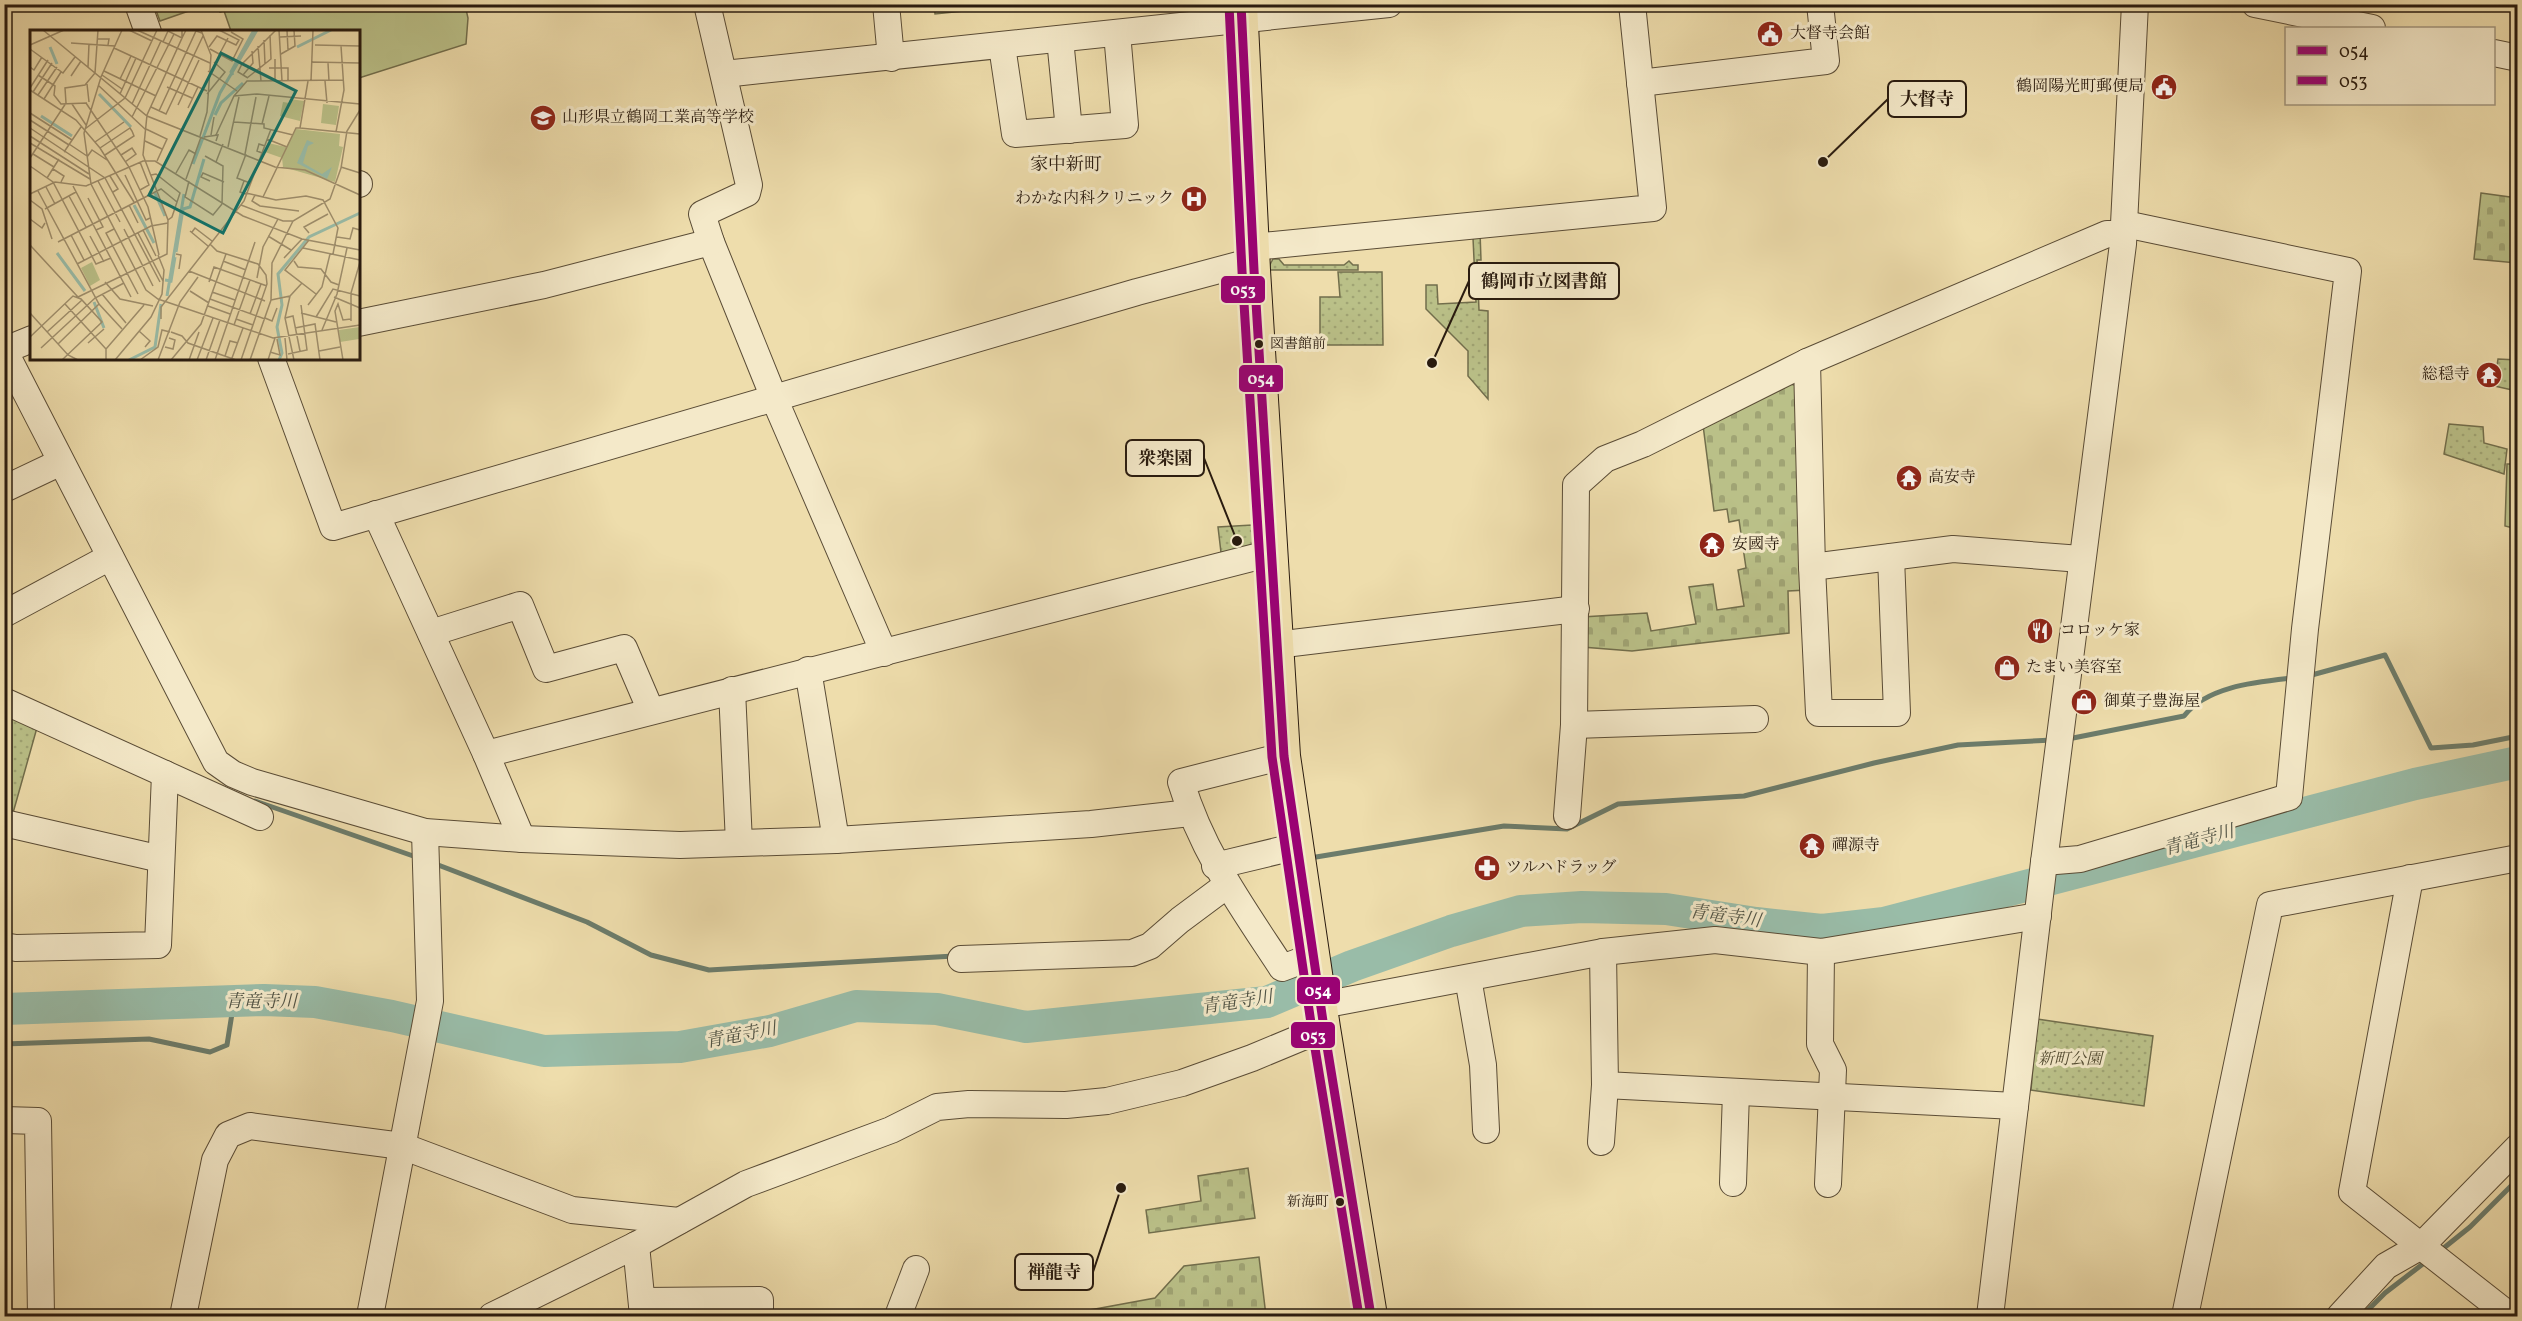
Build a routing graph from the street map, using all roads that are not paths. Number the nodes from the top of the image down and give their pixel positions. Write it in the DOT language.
graph roads {
  1 [pos="138,4"];
  2 [pos="707,4"];
  3 [pos="886,4"];
  4 [pos="1389,4"];
  5 [pos="1632,4"];
  6 [pos="1820,4"];
  7 [pos="2135,4"];
  8 [pos="2255,4"];
  9 [pos="1241,12"];
  10 [pos="2367,27"];
  11 [pos="147,30"];
  12 [pos="1118,33"];
  13 [pos="1060,39"];
  14 [pos="1002,46"];
  15 [pos="2495,53"];
  16 [pos="891,58"];
  17 [pos="2517,58"];
  18 [pos="724,74"];
  19 [pos="1640,83"];
  20 [pos="1069,130"];
  21 [pos="2125,229"];
  22 [pos="711,242"];
  23 [pos="1253,254"];
  24 [pos="360,323"];
  25 [pos="30,340"];
  26 [pos="6,355"];
  27 [pos="272,360"];
  28 [pos="1807,362"];
  29 [pos="774,398"];
  30 [pos="61,462"];
  31 [pos="4,489"];
  32 [pos="376,514"];
  33 [pos="1271,553"];
  34 [pos="110,557"];
  35 [pos="1891,557"];
  36 [pos="2081,559"];
  37 [pos="1812,567"];
  38 [pos="1576,609"];
  39 [pos="4,614"];
  40 [pos="431,633"];
  41 [pos="1276,645"];
  42 [pos="884,653"];
  43 [pos="808,670"];
  44 [pos="732,690"];
  45 [pos="4,701"];
  46 [pos="651,711"];
  47 [pos="1755,719"];
  48 [pos="1574,724"];
  49 [pos="486,754"];
  50 [pos="1284,756"];
  51 [pos="216,762"];
  52 [pos="165,774"];
  53 [pos="193,786"];
  54 [pos="1190,813"];
  55 [pos="1567,816"];
  56 [pos="260,817"];
  57 [pos="4,823"];
  58 [pos="425,832"];
  59 [pos="522,839"];
  60 [pos="836,840"];
  61 [pos="739,843"];
  62 [pos="1298,846"];
  63 [pos="2517,858"];
  64 [pos="161,859"];
  65 [pos="2044,862"];
  66 [pos="1221,875"];
  67 [pos="2410,878"];
  68 [pos="2038,916"];
  69 [pos="4,946"];
  70 [pos="1313,948"];
  71 [pos="1603,952"];
  72 [pos="1821,952"];
  73 [pos="961,959"];
  74 [pos="1468,978"];
  75 [pos="1331,1015"];
  76 [pos="1605,1085"];
  77 [pos="1736,1092"];
  78 [pos="1833,1096"];
  79 [pos="2015,1106"];
  80 [pos="4,1120"];
  81 [pos="1486,1130"];
  82 [pos="1601,1142"];
  83 [pos="402,1146"];
  84 [pos="2517,1147"];
  85 [pos="1733,1183"];
  86 [pos="1828,1184"];
  87 [pos="679,1221"];
  88 [pos="636,1245"];
  89 [pos="2421,1246"];
  90 [pos="916,1269"];
  91 [pos="643,1309"];
  92 [pos="40,1317"];
  93 [pos="183,1317"];
  94 [pos="370,1317"];
  95 [pos="492,1317"];
  96 [pos="760,1317"];
  97 [pos="898,1317"];
  98 [pos="1371,1317"];
  99 [pos="1990,1317"];
  100 [pos="2185,1317"];
  101 [pos="2340,1317"];
  102 [pos="2510,1317"];
  1 -- 11 [label="street"];
  2 -- 18 [label="street"];
  3 -- 16 [label="street"];
  4 -- 9 [label="street"];
  5 -- 19 [label="street"];
  6 -- 19 [label="street"];
  7 -- 21 [label="street"];
  8 -- 10 [label="street"];
  9 -- 12 [label="street"];
  9 -- 23 [label="main road"];
  12 -- 13 [label="street"];
  12 -- 20 [label="street"];
  13 -- 14 [label="street"];
  13 -- 20 [label="street"];
  14 -- 16 [label="street"];
  14 -- 20 [label="street"];
  15 -- 17 [label="street"];
  16 -- 18 [label="street"];
  18 -- 22 [label="street"];
  19 -- 23 [label="street"];
  21 -- 28 [label="street"];
  21 -- 36 [label="street"];
  21 -- 65 [label="street"];
  22 -- 24 [label="street"];
  22 -- 29 [label="street"];
  23 -- 29 [label="street"];
  23 -- 33 [label="main road"];
  25 -- 26 [label="street"];
  26 -- 30 [label="street"];
  27 -- 32 [label="street"];
  28 -- 37 [label="street"];
  28 -- 38 [label="street"];
  29 -- 32 [label="street"];
  29 -- 42 [label="street"];
  30 -- 31 [label="street"];
  30 -- 34 [label="street"];
  32 -- 40 [label="street"];
  33 -- 41 [label="main road"];
  33 -- 42 [label="street"];
  34 -- 39 [label="street"];
  34 -- 51 [label="street"];
  35 -- 36 [label="street"];
  35 -- 37 [label="street"];
  35 -- 37 [label="street"];
  36 -- 65 [label="street"];
  38 -- 41 [label="street"];
  38 -- 48 [label="street"];
  40 -- 46 [label="street"];
  40 -- 49 [label="street"];
  41 -- 50 [label="main road"];
  42 -- 43 [label="street"];
  43 -- 44 [label="street"];
  43 -- 60 [label="street"];
  44 -- 46 [label="street"];
  44 -- 61 [label="street"];
  45 -- 52 [label="street"];
  46 -- 49 [label="street"];
  47 -- 48 [label="street"];
  48 -- 55 [label="street"];
  49 -- 59 [label="street"];
  50 -- 54 [label="street"];
  50 -- 62 [label="main road"];
  51 -- 53 [label="street"];
  51 -- 58 [label="street"];
  52 -- 53 [label="street"];
  52 -- 64 [label="street"];
  53 -- 56 [label="street"];
  54 -- 60 [label="street"];
  54 -- 66 [label="street"];
  57 -- 64 [label="street"];
  58 -- 59 [label="street"];
  58 -- 83 [label="street"];
  59 -- 61 [label="street"];
  60 -- 61 [label="street"];
  62 -- 66 [label="street"];
  62 -- 70 [label="main road"];
  63 -- 67 [label="street"];
  64 -- 69 [label="street"];
  65 -- 68 [label="street"];
  66 -- 70 [label="street"];
  66 -- 73 [label="street"];
  67 -- 89 [label="street"];
  67 -- 100 [label="street"];
  68 -- 72 [label="street"];
  68 -- 79 [label="street"];
  70 -- 75 [label="main road"];
  71 -- 72 [label="street"];
  71 -- 74 [label="street"];
  71 -- 76 [label="street"];
  72 -- 78 [label="street"];
  74 -- 75 [label="street"];
  74 -- 81 [label="street"];
  75 -- 87 [label="street"];
  75 -- 98 [label="main road"];
  76 -- 77 [label="street"];
  76 -- 82 [label="street"];
  77 -- 78 [label="street"];
  77 -- 85 [label="street"];
  78 -- 79 [label="street"];
  78 -- 86 [label="street"];
  79 -- 99 [label="street"];
  80 -- 92 [label="street"];
  83 -- 87 [label="street"];
  83 -- 93 [label="street"];
  83 -- 94 [label="street"];
  84 -- 89 [label="street"];
  87 -- 88 [label="street"];
  88 -- 91 [label="street"];
  88 -- 95 [label="street"];
  89 -- 101 [label="street"];
  89 -- 102 [label="street"];
  90 -- 97 [label="street"];
  91 -- 96 [label="street"];
}
